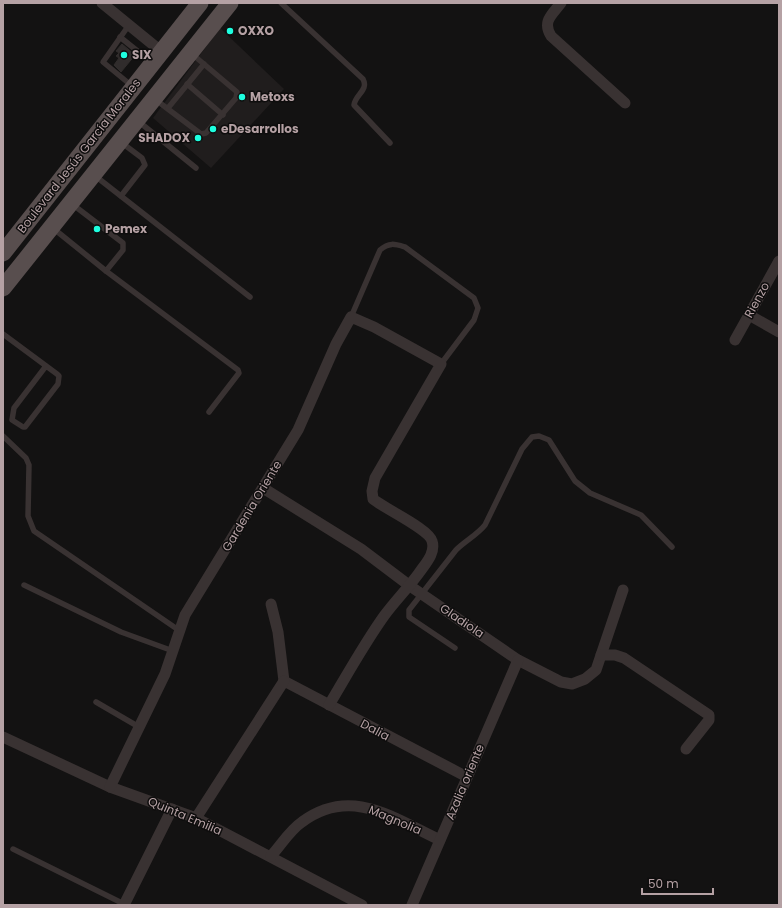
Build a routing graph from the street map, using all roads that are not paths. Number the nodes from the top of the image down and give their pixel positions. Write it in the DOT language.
graph roads {
  1 [pos="102,3"];
  2 [pos="200,3"];
  3 [pos="281,3"];
  4 [pos="561,3"];
  5 [pos="227,4"];
  6 [pos="129,25"];
  7 [pos="120,37"];
  8 [pos="190,52"];
  9 [pos="157,58"];
  10 [pos="204,64"];
  11 [pos="187,84"];
  12 [pos="134,88"];
  13 [pos="154,98"];
  14 [pos="625,103"];
  15 [pos="168,108"];
  16 [pos="223,115"];
  17 [pos="137,120"];
  18 [pos="120,142"];
  19 [pos="390,143"];
  20 [pos="196,168"];
  21 [pos="94,175"];
  22 [pos="121,196"];
  23 [pos="71,203"];
  24 [pos="52,227"];
  25 [pos="3,253"];
  26 [pos="779,261"];
  27 [pos="106,271"];
  28 [pos="6,283"];
  29 [pos="250,296"];
  30 [pos="749,315"];
  31 [pos="350,317"];
  32 [pos="779,332"];
  33 [pos="3,334"];
  34 [pos="735,340"];
  35 [pos="441,364"];
  36 [pos="46,366"];
  37 [pos="209,412"];
  38 [pos="3,436"];
  39 [pos="263,488"];
  40 [pos="672,547"];
  41 [pos="24,584"];
  42 [pos="410,586"];
  43 [pos="623,590"];
  44 [pos="420,593"];
  45 [pos="271,604"];
  46 [pos="180,631"];
  47 [pos="455,648"];
  48 [pos="173,651"];
  49 [pos="601,655"];
  50 [pos="518,660"];
  51 [pos="284,681"];
  52 [pos="96,702"];
  53 [pos="329,705"];
  54 [pos="139,727"];
  55 [pos="3,737"];
  56 [pos="686,749"];
  57 [pos="467,777"];
  58 [pos="110,787"];
  59 [pos="172,809"];
  60 [pos="196,818"];
  61 [pos="440,840"];
  62 [pos="13,849"];
  63 [pos="271,856"];
  64 [pos="355,903"];
  65 [pos="124,904"];
  66 [pos="412,905"];
  1 -- 6 [label="street"];
  2 -- 9 [label="main road, Boulevard Jesús García Morales"];
  3 -- 19 [label="lane"];
  4 -- 14 [label="street"];
  5 -- 8 [label="main road, Boulevard Jesús García Morales"];
  6 -- 7 [label="lane"];
  6 -- 9 [label="street"];
  7 -- 9 [label="lane"];
  7 -- 12 [label="lane"];
  8 -- 10 [label="lane"];
  8 -- 13 [label="main road, Boulevard Jesús García Morales"];
  9 -- 12 [label="main road, Boulevard Jesús García Morales"];
  10 -- 11 [label="lane"];
  10 -- 16 [label="lane"];
  11 -- 15 [label="lane"];
  11 -- 16 [label="lane"];
  12 -- 25 [label="main road, Boulevard Jesús García Morales"];
  13 -- 15 [label="lane"];
  13 -- 17 [label="main road, Boulevard Jesús García Morales"];
  15 -- 16 [label="lane"];
  17 -- 18 [label="main road, Boulevard Jesús García Morales"];
  17 -- 20 [label="lane"];
  18 -- 21 [label="main road, Boulevard Jesús García Morales"];
  18 -- 22 [label="lane"];
  21 -- 22 [label="lane"];
  21 -- 23 [label="main road, Boulevard Jesús García Morales"];
  22 -- 29 [label="lane"];
  23 -- 24 [label="main road, Boulevard Jesús García Morales"];
  23 -- 27 [label="lane"];
  24 -- 27 [label="lane"];
  24 -- 28 [label="main road, Boulevard Jesús García Morales"];
  26 -- 30 [label="street, Rienzo"];
  27 -- 37 [label="lane"];
  30 -- 32 [label="street"];
  30 -- 34 [label="street, Rienzo"];
  31 -- 35 [label="street"];
  31 -- 35 [label="lane"];
  31 -- 39 [label="street, Gardenia Oriente"];
  33 -- 36 [label="lane"];
  35 -- 42 [label="street"];
  36 -- 36 [label="lane"];
  38 -- 46 [label="lane"];
  39 -- 42 [label="street, Gladiola"];
  39 -- 46 [label="street, Gardenia Oriente"];
  40 -- 44 [label="lane"];
  41 -- 48 [label="lane"];
  42 -- 44 [label="street, Gladiola"];
  42 -- 53 [label="street"];
  43 -- 49 [label="street, Gladiola"];
  44 -- 47 [label="lane"];
  44 -- 50 [label="street, Gladiola"];
  45 -- 51 [label="street"];
  46 -- 48 [label="street, Gardenia Oriente"];
  48 -- 54 [label="street, Gardenia Oriente"];
  49 -- 50 [label="street, Gladiola"];
  49 -- 56 [label="street"];
  50 -- 57 [label="street, Azalia oriente"];
  51 -- 53 [label="street, Dalia"];
  51 -- 60 [label="street"];
  52 -- 54 [label="lane"];
  53 -- 57 [label="street, Dalia"];
  54 -- 58 [label="street, Gardenia Oriente"];
  55 -- 58 [label="street, Quinta Emilia"];
  57 -- 61 [label="street, Azalia oriente"];
  58 -- 59 [label="street, Quinta Emilia"];
  59 -- 60 [label="street, Quinta Emilia"];
  59 -- 65 [label="street"];
  60 -- 63 [label="street, Quinta Emilia"];
  61 -- 63 [label="street, Magnolia"];
  61 -- 66 [label="street, Azalia oriente"];
  62 -- 65 [label="lane"];
  63 -- 64 [label="street, Quinta Emilia"];
}
